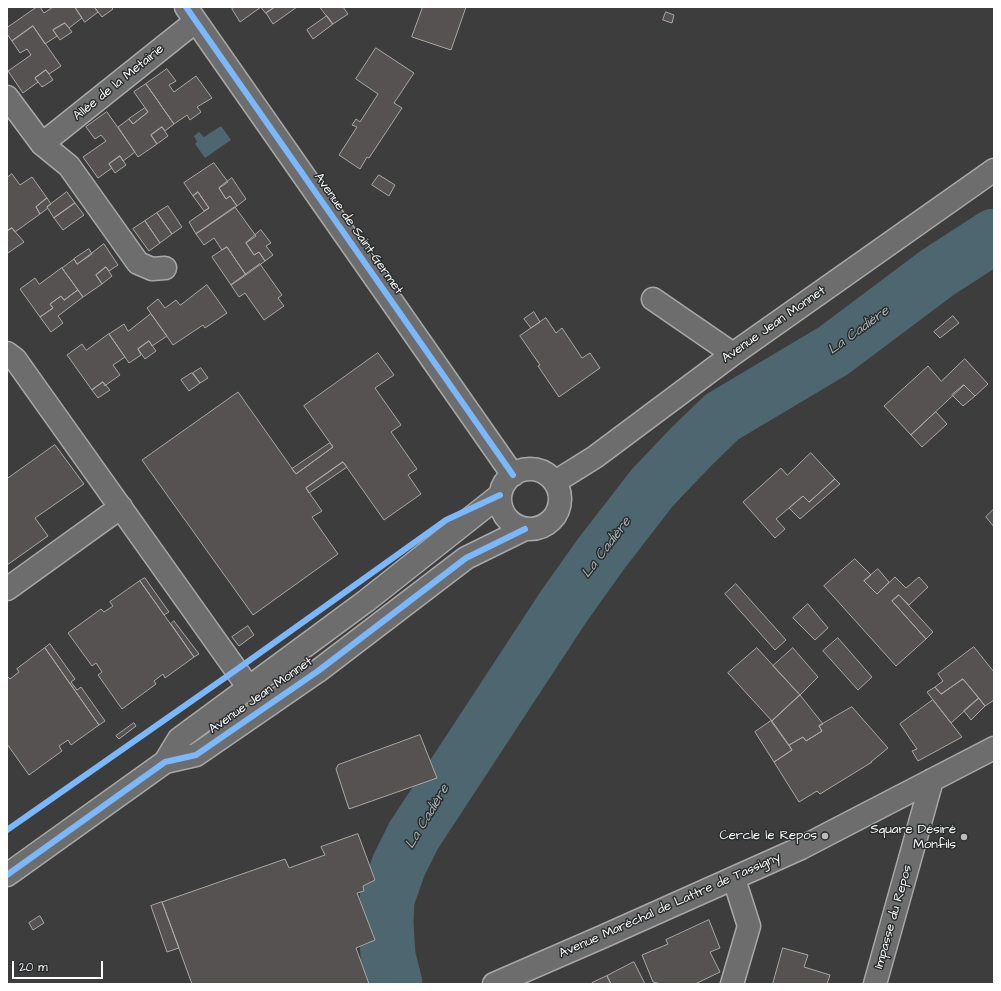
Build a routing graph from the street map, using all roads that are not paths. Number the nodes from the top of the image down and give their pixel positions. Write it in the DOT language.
graph roads {
  1 [pos="191,14"];
  2 [pos="7,97"];
  3 [pos="42,144"];
  4 [pos="994,170"];
  5 [pos="165,268"];
  6 [pos="653,299"];
  7 [pos="7,353"];
  8 [pos="733,354"];
  9 [pos="512,475"];
  10 [pos="555,482"];
  11 [pos="500,495"];
  12 [pos="121,507"];
  13 [pos="525,529"];
  14 [pos="7,589"];
  15 [pos="249,688"];
  16 [pos="994,748"];
  17 [pos="165,762"];
  18 [pos="932,780"];
  19 [pos="7,875"];
  20 [pos="734,879"];
  21 [pos="494,984"];
  22 [pos="732,984"];
  23 [pos="875,984"];
  1 -- 3 [label="street, Allée de la Metairie"];
  1 -- 9 [label="street, Avenue de Saint-Germet"];
  2 -- 3 [label="street"];
  3 -- 5 [label="street"];
  4 -- 8 [label="street, Avenue Jean Monnet"];
  6 -- 8 [label="street"];
  7 -- 12 [label="street"];
  8 -- 10 [label="street, Avenue Jean Monnet"];
  9 -- 10 [label="street"];
  9 -- 11 [label="street"];
  10 -- 13 [label="street"];
  11 -- 13 [label="street"];
  11 -- 15 [label="street, Avenue Jean Monnet"];
  12 -- 14 [label="street"];
  12 -- 15 [label="street"];
  13 -- 17 [label="street, Avenue Jean Monnet"];
  15 -- 17 [label="street, Avenue Jean Monnet"];
  16 -- 18 [label="street, Avenue Maréchal de Lattre de Tassigny"];
  17 -- 19 [label="street, Avenue Jean Monnet"];
  18 -- 20 [label="street, Avenue Maréchal de Lattre de Tassigny"];
  18 -- 23 [label="street, Impasse du Repos"];
  20 -- 21 [label="street, Avenue Maréchal de Lattre de Tassigny"];
  20 -- 22 [label="street"];
}
